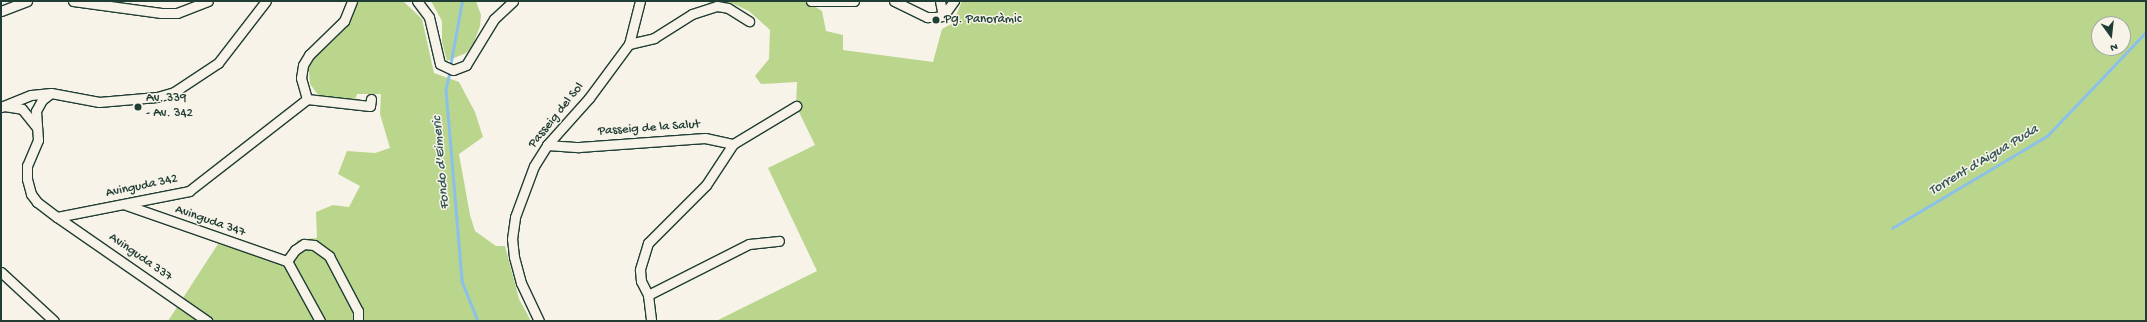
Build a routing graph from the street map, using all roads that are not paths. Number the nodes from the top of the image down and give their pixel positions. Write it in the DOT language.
graph roads {
  1 [pos="27,1"];
  2 [pos="73,1"];
  3 [pos="208,1"];
  4 [pos="266,1"];
  5 [pos="352,1"];
  6 [pos="417,1"];
  7 [pos="513,1"];
  8 [pos="640,1"];
  9 [pos="811,1"];
  10 [pos="854,1"];
  11 [pos="894,1"];
  12 [pos="940,1"];
  13 [pos="954,1"];
  14 [pos="1,11"];
  15 [pos="943,16"];
  16 [pos="749,21"];
  17 [pos="630,44"];
  18 [pos="51,93"];
  19 [pos="371,99"];
  20 [pos="307,100"];
  21 [pos="2,106"];
  22 [pos="796,106"];
  23 [pos="36,126"];
  24 [pos="733,144"];
  25 [pos="547,145"];
  26 [pos="126,205"];
  27 [pos="57,217"];
  28 [pos="779,241"];
  29 [pos="287,261"];
  30 [pos="1,272"];
  31 [pos="648,295"];
  32 [pos="54,321"];
  33 [pos="207,321"];
  34 [pos="320,321"];
  35 [pos="358,321"];
  36 [pos="539,321"];
  37 [pos="651,321"];
  1 -- 14 [label="street"];
  2 -- 3 [label="street"];
  4 -- 18 [label="street"];
  5 -- 20 [label="street"];
  6 -- 7 [label="street"];
  8 -- 17 [label="street, Passeig del Sol"];
  9 -- 10 [label="street"];
  11 -- 15 [label="street"];
  12 -- 15 [label="street"];
  13 -- 15 [label="street"];
  16 -- 17 [label="street"];
  17 -- 25 [label="street, Passeig del Sol"];
  18 -- 21 [label="street"];
  18 -- 23 [label="street"];
  19 -- 20 [label="street"];
  20 -- 26 [label="street, Avinguda 342"];
  21 -- 23 [label="street"];
  22 -- 24 [label="street"];
  23 -- 27 [label="street"];
  24 -- 25 [label="street, Passeig de la Salut"];
  24 -- 31 [label="street"];
  25 -- 36 [label="street, Passeig del Sol"];
  26 -- 27 [label="street, Avinguda 342"];
  26 -- 29 [label="street, Avinguda 347"];
  27 -- 33 [label="street, Avinguda 337"];
  28 -- 31 [label="street"];
  29 -- 34 [label="street"];
  29 -- 35 [label="street"];
  30 -- 32 [label="street"];
  31 -- 37 [label="street"];
}
